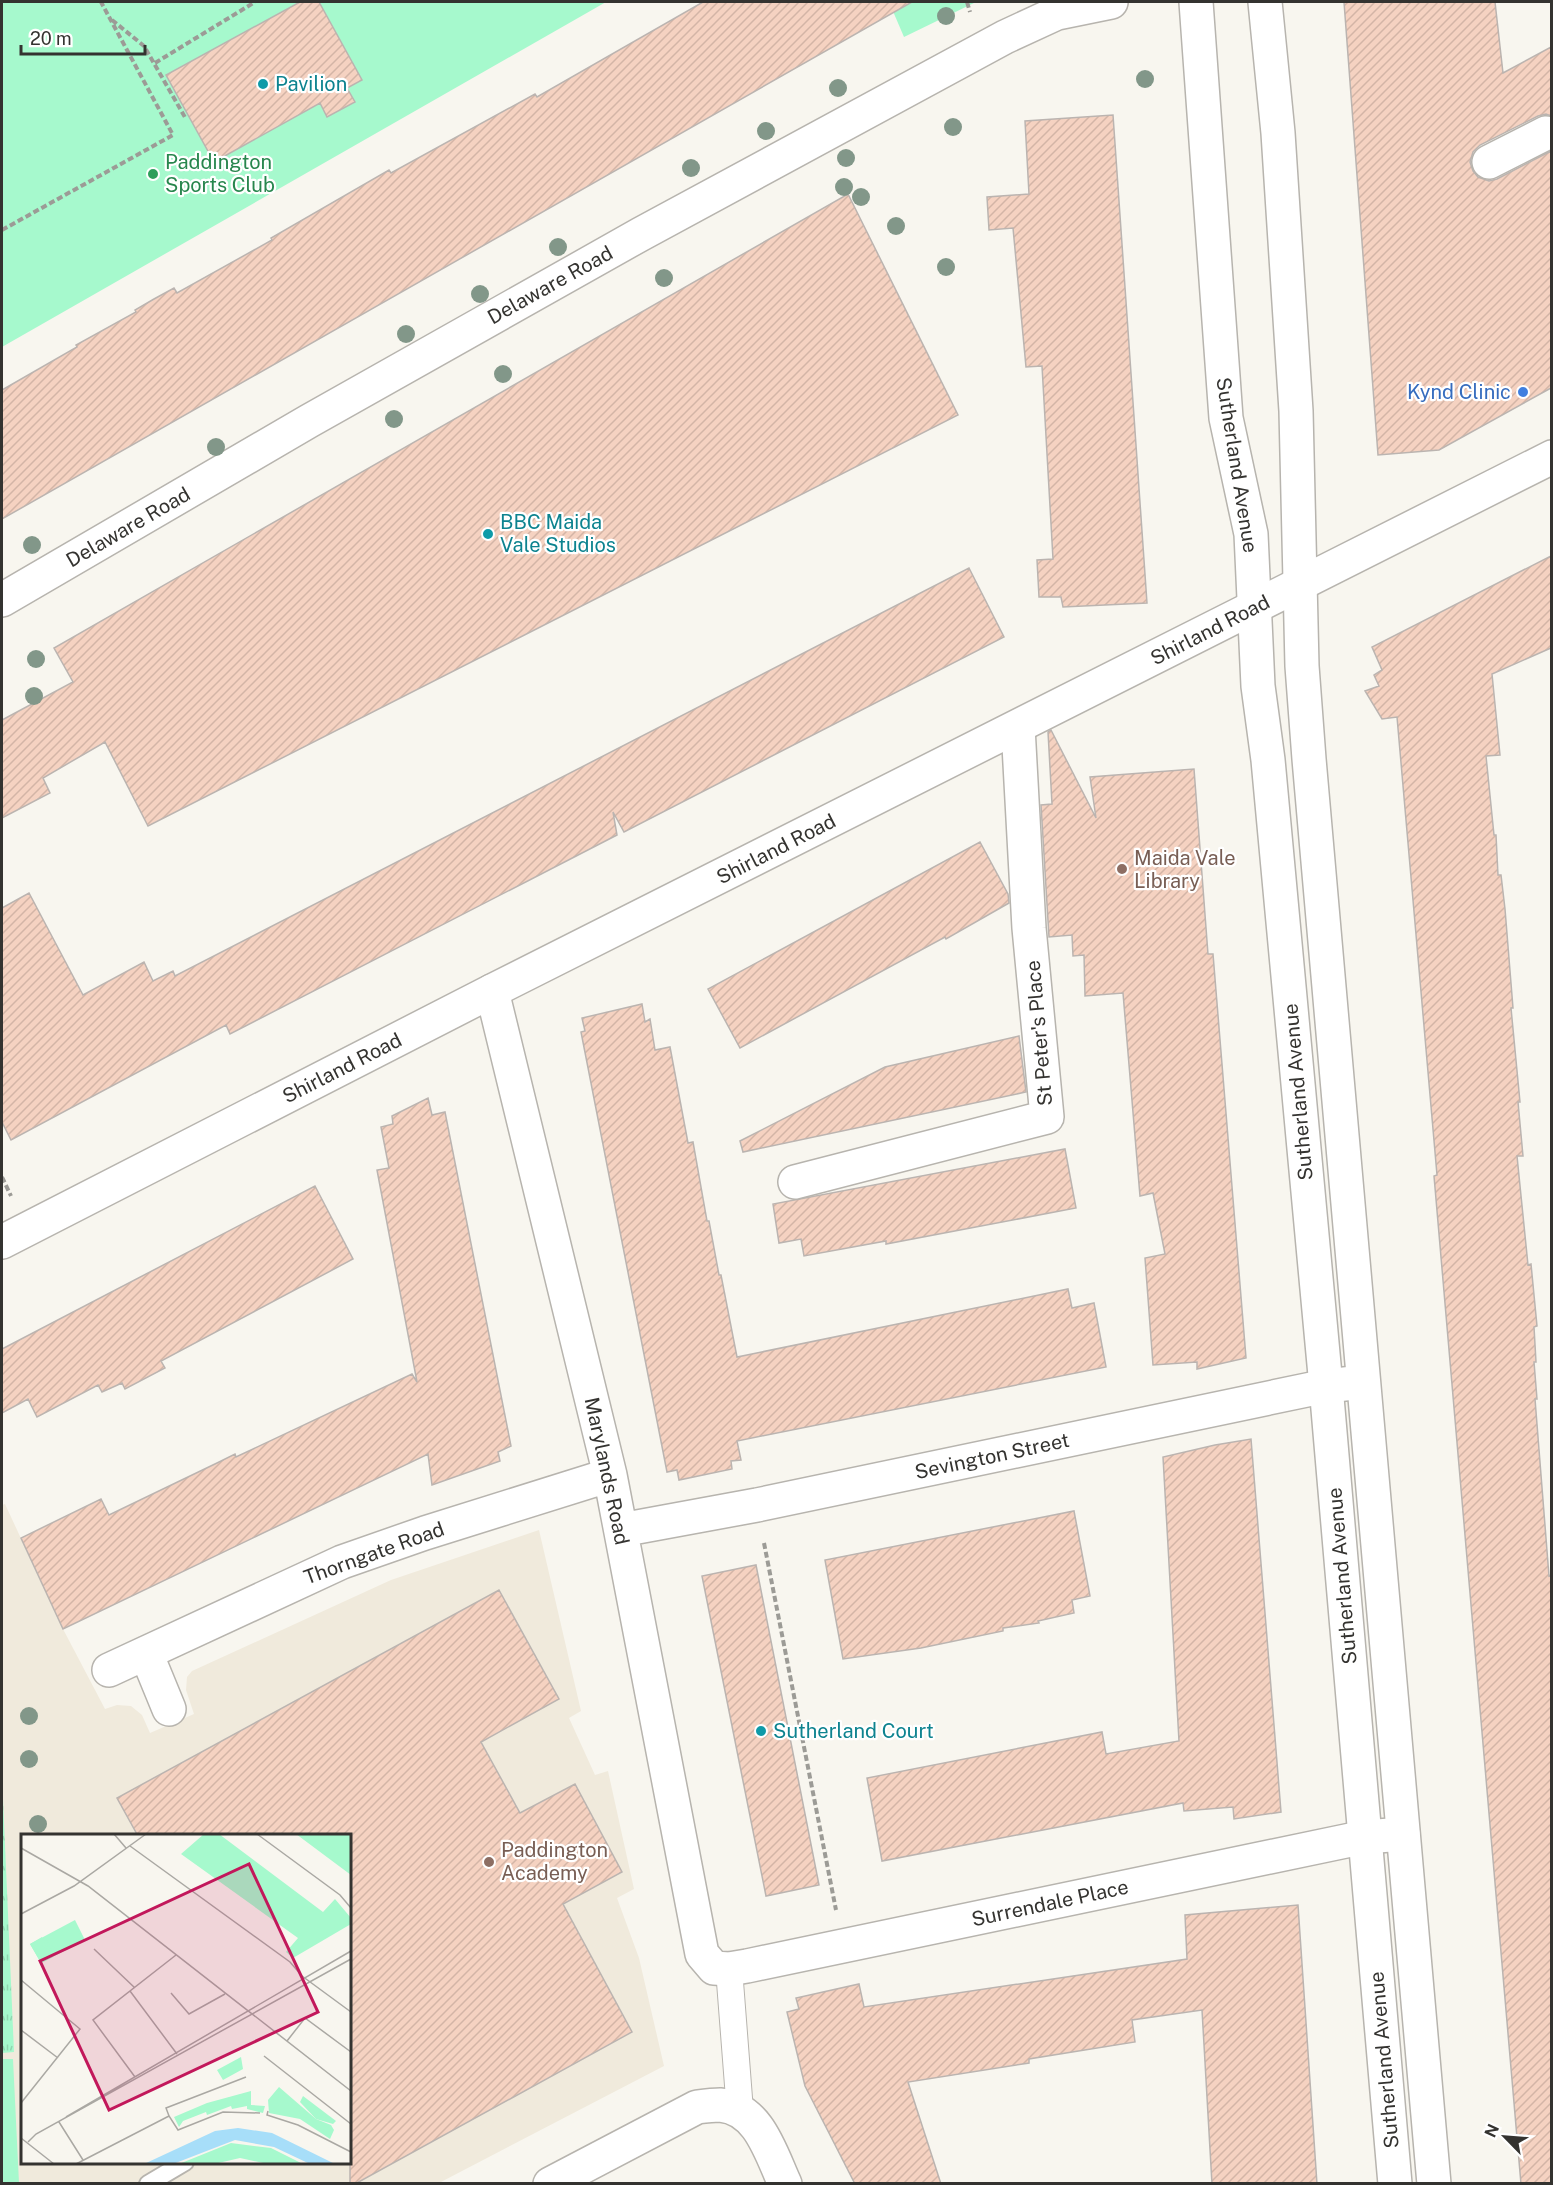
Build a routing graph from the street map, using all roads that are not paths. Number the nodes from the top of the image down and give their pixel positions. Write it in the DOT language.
graph roads {
  1 [pos="1111,2"];
  2 [pos="1196,2"];
  3 [pos="1265,2"];
  4 [pos="1550,136"];
  5 [pos="1489,162"];
  6 [pos="1551,457"];
  7 [pos="1300,584"];
  8 [pos="2,600"];
  9 [pos="1254,608"];
  10 [pos="1018,727"];
  11 [pos="492,992"];
  12 [pos="795,1182"];
  13 [pos="2,1242"];
  14 [pos="1364,1382"];
  15 [pos="1326,1386"];
  16 [pos="610,1475"];
  17 [pos="621,1530"];
  18 [pos="146,1653"];
  19 [pos="109,1670"];
  20 [pos="169,1709"];
  21 [pos="1403,1834"];
  22 [pos="1365,1837"];
  23 [pos="716,1962"];
  24 [pos="748,2117"];
  25 [pos="183,2164"];
  26 [pos="148,2184"];
  27 [pos="550,2184"];
  28 [pos="785,2184"];
  29 [pos="1395,2184"];
  30 [pos="1434,2184"];
  1 -- 8 [label="street, Delaware Road"];
  2 -- 9 [label="street, Sutherland Avenue"];
  3 -- 7 [label="street, Sutherland Avenue"];
  4 -- 5 [label="street"];
  6 -- 7 [label="street, Shirland Road"];
  7 -- 9 [label="street, Shirland Road"];
  7 -- 14 [label="street, Sutherland Avenue"];
  9 -- 10 [label="street, Shirland Road"];
  9 -- 15 [label="street, Sutherland Avenue"];
  10 -- 11 [label="street, Shirland Road"];
  10 -- 12 [label="street, St Peter's Place"];
  11 -- 13 [label="street, Shirland Road"];
  11 -- 16 [label="street, Marylands Road"];
  14 -- 15 [label="street, Sevington Street"];
  14 -- 21 [label="street, Sutherland Avenue"];
  15 -- 17 [label="street, Sevington Street"];
  15 -- 22 [label="street, Sutherland Avenue"];
  16 -- 17 [label="street, Marylands Road"];
  16 -- 18 [label="street, Thorngate Road"];
  17 -- 23 [label="street, Marylands Road"];
  18 -- 19 [label="street, Thorngate Road"];
  18 -- 20 [label="street"];
  21 -- 22 [label="street, Surrendale Place"];
  21 -- 30 [label="street, Sutherland Avenue"];
  22 -- 23 [label="street, Surrendale Place"];
  22 -- 29 [label="street, Sutherland Avenue"];
  23 -- 24 [label="street, Marylands Road"];
  24 -- 27 [label="street"];
  24 -- 28 [label="street, Marylands Road"];
  25 -- 26 [label="lane"];
}
